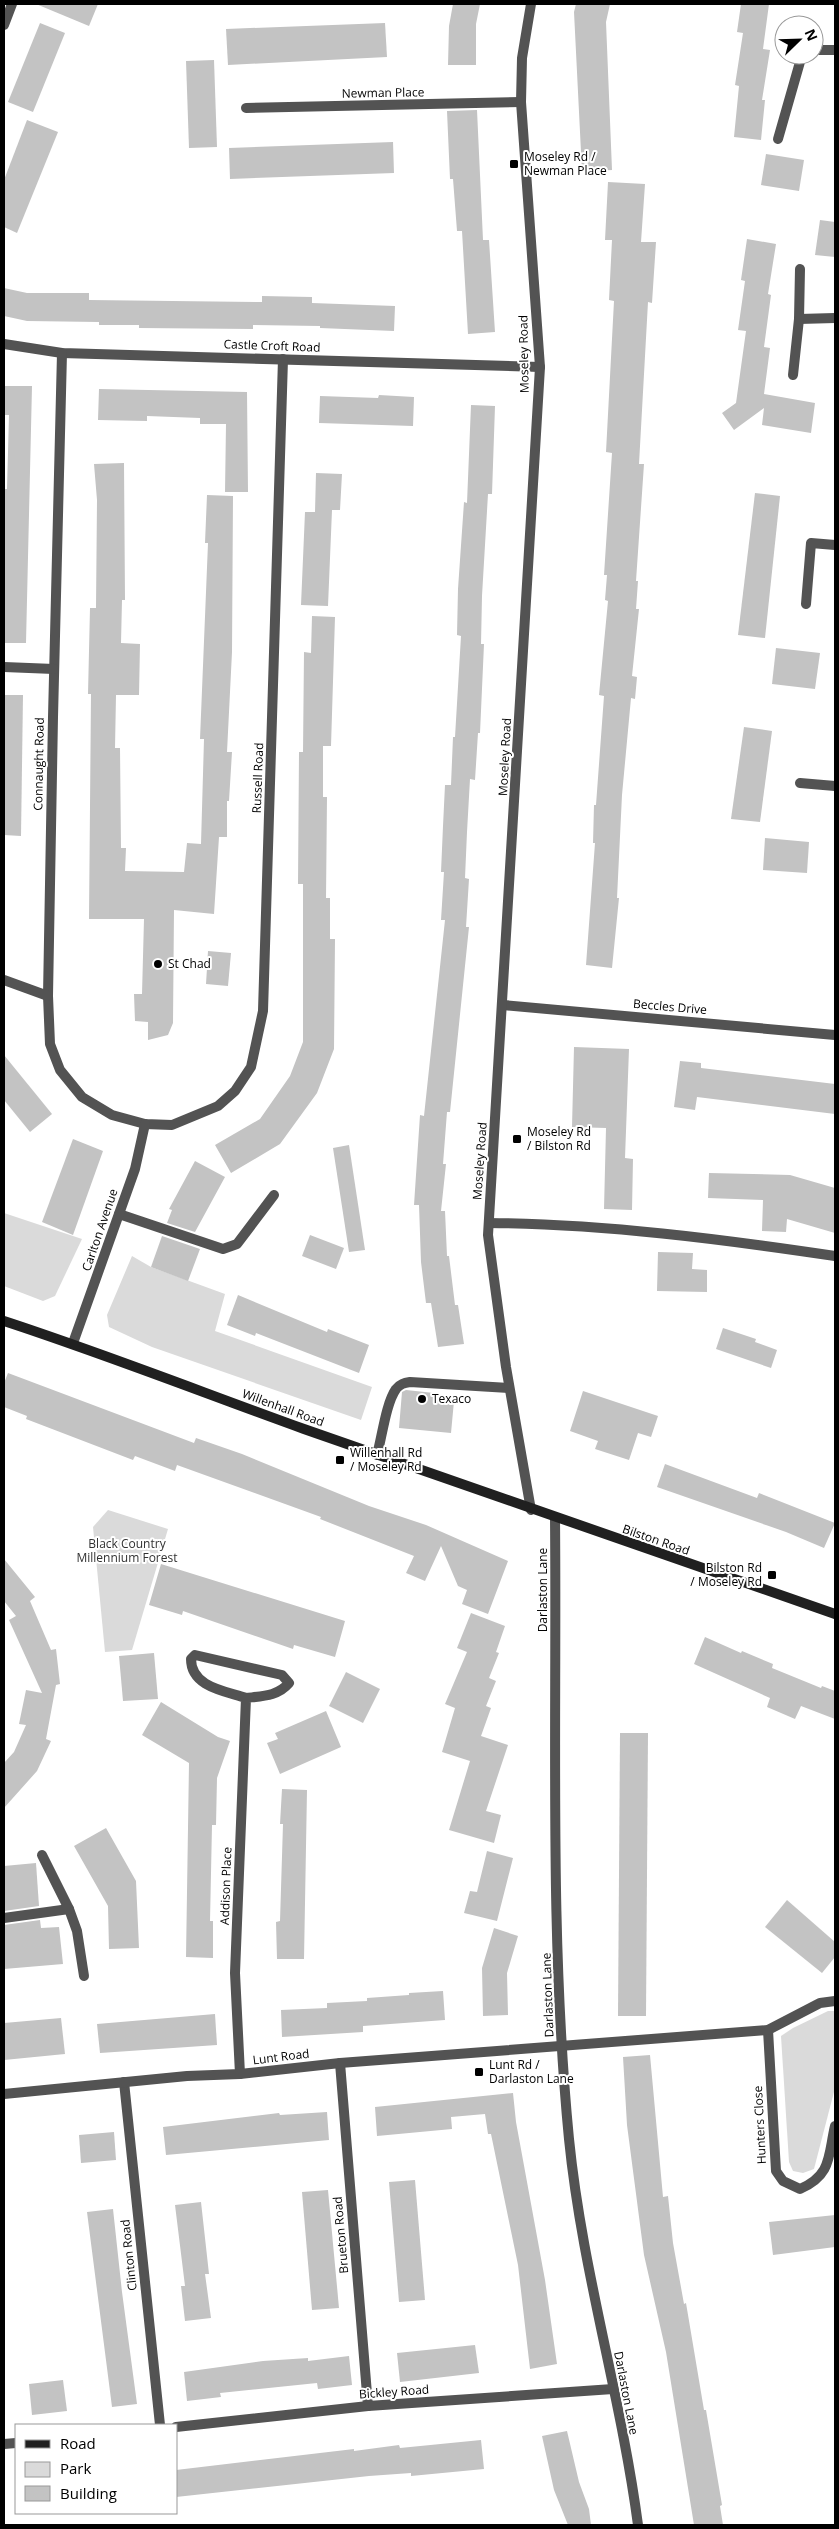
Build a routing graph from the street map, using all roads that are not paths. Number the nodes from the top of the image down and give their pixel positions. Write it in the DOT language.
graph roads {
  1 [pos="12,4"];
  2 [pos="531,4"];
  3 [pos="4,24"];
  4 [pos="799,65"];
  5 [pos="521,102"];
  6 [pos="246,108"];
  7 [pos="778,139"];
  8 [pos="800,269"];
  9 [pos="835,318"];
  10 [pos="800,319"];
  11 [pos="4,344"];
  12 [pos="62,353"];
  13 [pos="283,359"];
  14 [pos="540,367"];
  15 [pos="793,375"];
  16 [pos="835,545"];
  17 [pos="806,604"];
  18 [pos="4,667"];
  19 [pos="54,669"];
  20 [pos="800,783"];
  21 [pos="835,786"];
  22 [pos="4,980"];
  23 [pos="48,996"];
  24 [pos="503,1005"];
  25 [pos="835,1035"];
  26 [pos="145,1124"];
  27 [pos="274,1195"];
  28 [pos="120,1214"];
  29 [pos="489,1223"];
  30 [pos="835,1256"];
  31 [pos="4,1321"];
  32 [pos="73,1343"];
  33 [pos="509,1388"];
  34 [pos="377,1455"];
  35 [pos="531,1510"];
  36 [pos="555,1518"];
  37 [pos="835,1614"];
  38 [pos="246,1698"];
  39 [pos="42,1855"];
  40 [pos="69,1909"];
  41 [pos="4,1918"];
  42 [pos="84,1976"];
  43 [pos="835,2001"];
  44 [pos="768,2030"];
  45 [pos="562,2045"];
  46 [pos="340,2063"];
  47 [pos="240,2074"];
  48 [pos="124,2082"];
  49 [pos="4,2094"];
  50 [pos="835,2126"];
  51 [pos="614,2389"];
  52 [pos="368,2406"];
  53 [pos="160,2424"];
  54 [pos="178,2427"];
  55 [pos="638,2525"];
  1 -- 3 [label="street"];
  2 -- 5 [label="street, Moseley Road"];
  4 -- 7 [label="street"];
  5 -- 6 [label="street, Newman Place"];
  5 -- 14 [label="street, Moseley Road"];
  8 -- 10 [label="street"];
  9 -- 10 [label="street"];
  10 -- 15 [label="street"];
  11 -- 12 [label="street, Castle Croft Road"];
  12 -- 13 [label="street, Castle Croft Road"];
  12 -- 19 [label="street, Connaught Road"];
  13 -- 14 [label="street, Castle Croft Road"];
  13 -- 26 [label="street, Russell Road"];
  14 -- 24 [label="street, Moseley Road"];
  16 -- 17 [label="street"];
  18 -- 19 [label="street"];
  19 -- 23 [label="street, Connaught Road"];
  20 -- 21 [label="street"];
  22 -- 23 [label="street"];
  23 -- 26 [label="street, Connaught Road"];
  24 -- 25 [label="street, Beccles Drive"];
  24 -- 29 [label="street, Moseley Road"];
  26 -- 28 [label="street, Carlton Avenue"];
  27 -- 28 [label="street"];
  28 -- 32 [label="street, Carlton Avenue"];
  29 -- 30 [label="street"];
  29 -- 33 [label="street, Moseley Road"];
  31 -- 32 [label="main road, Willenhall Road"];
  32 -- 34 [label="main road, Willenhall Road"];
  33 -- 34 [label="street"];
  33 -- 35 [label="street, Moseley Road"];
  34 -- 35 [label="main road, Willenhall Road"];
  35 -- 36 [label="main road, Willenhall Road"];
  36 -- 37 [label="main road, Bilston Road"];
  36 -- 45 [label="street, Darlaston Lane"];
  38 -- 38 [label="street"];
  38 -- 47 [label="street, Addison Place"];
  39 -- 40 [label="street"];
  40 -- 41 [label="street"];
  40 -- 42 [label="street"];
  43 -- 44 [label="street"];
  44 -- 45 [label="street"];
  44 -- 50 [label="street, Hunters Close"];
  45 -- 46 [label="street, Lunt Road"];
  45 -- 51 [label="street, Darlaston Lane"];
  46 -- 47 [label="street, Lunt Road"];
  46 -- 52 [label="street, Brueton Road"];
  47 -- 48 [label="street, Lunt Road"];
  48 -- 49 [label="street, Lunt Road"];
  48 -- 53 [label="street, Clinton Road"];
  51 -- 52 [label="street, Bickley Road"];
  51 -- 55 [label="street, Darlaston Lane"];
  52 -- 54 [label="street, Bickley Road"];
}
